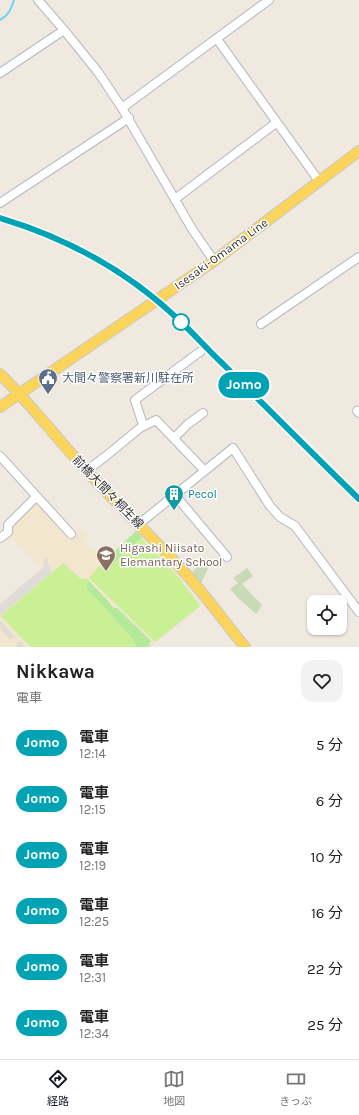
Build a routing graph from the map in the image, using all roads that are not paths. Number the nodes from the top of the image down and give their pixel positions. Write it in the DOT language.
graph roads {
  1 [pos="38,0"];
  2 [pos="269,0"];
  3 [pos="64,30"];
  4 [pos="217,39"];
  5 [pos="0,73"];
  6 [pos="122,108"];
  7 [pos="129,118"];
  8 [pos="276,123"];
  9 [pos="359,151"];
  10 [pos="319,182"];
  11 [pos="175,199"];
  12 [pos="0,202"];
  13 [pos="359,257"];
  14 [pos="214,261"];
  15 [pos="261,324"];
  16 [pos="201,351"];
  17 [pos="0,374"];
  18 [pos="18,394"];
  19 [pos="0,407"];
  20 [pos="202,413"];
  21 [pos="143,425"];
  22 [pos="174,438"];
  23 [pos="0,456"];
  24 [pos="204,470"];
  25 [pos="86,471"];
  26 [pos="175,495"];
  27 [pos="36,497"];
  28 [pos="139,524"];
  29 [pos="71,534"];
  30 [pos="0,538"];
  31 [pos="227,557"];
  32 [pos="359,612"];
  33 [pos="245,647"];
  1 -- 3 [label="street"];
  2 -- 4 [label="street"];
  3 -- 5 [label="street"];
  3 -- 6 [label="street"];
  4 -- 6 [label="street"];
  4 -- 8 [label="street"];
  6 -- 7 [label="street"];
  7 -- 11 [label="street"];
  7 -- 12 [label="street"];
  8 -- 10 [label="street"];
  8 -- 11 [label="street"];
  9 -- 10 [label="main road, Isesaki-Omama Line"];
  10 -- 14 [label="main road, Isesaki-Omama Line"];
  11 -- 14 [label="street"];
  13 -- 15 [label="street"];
  14 -- 18 [label="main road, Isesaki-Omama Line"];
  16 -- 21 [label="street"];
  17 -- 18 [label="main road, 前橋大間々桐生線"];
  18 -- 19 [label="main road, Isesaki-Omama Line"];
  18 -- 25 [label="main road, 前橋大間々桐生線"];
  20 -- 22 [label="street"];
  21 -- 22 [label="street"];
  21 -- 25 [label="street"];
  22 -- 24 [label="street"];
  23 -- 27 [label="street"];
  24 -- 26 [label="street"];
  24 -- 32 [label="street"];
  25 -- 28 [label="main road, 前橋大間々桐生線"];
  26 -- 28 [label="street"];
  26 -- 31 [label="street"];
  27 -- 29 [label="street"];
  27 -- 30 [label="street"];
  28 -- 33 [label="main road, 前橋大間々桐生線"];
}
